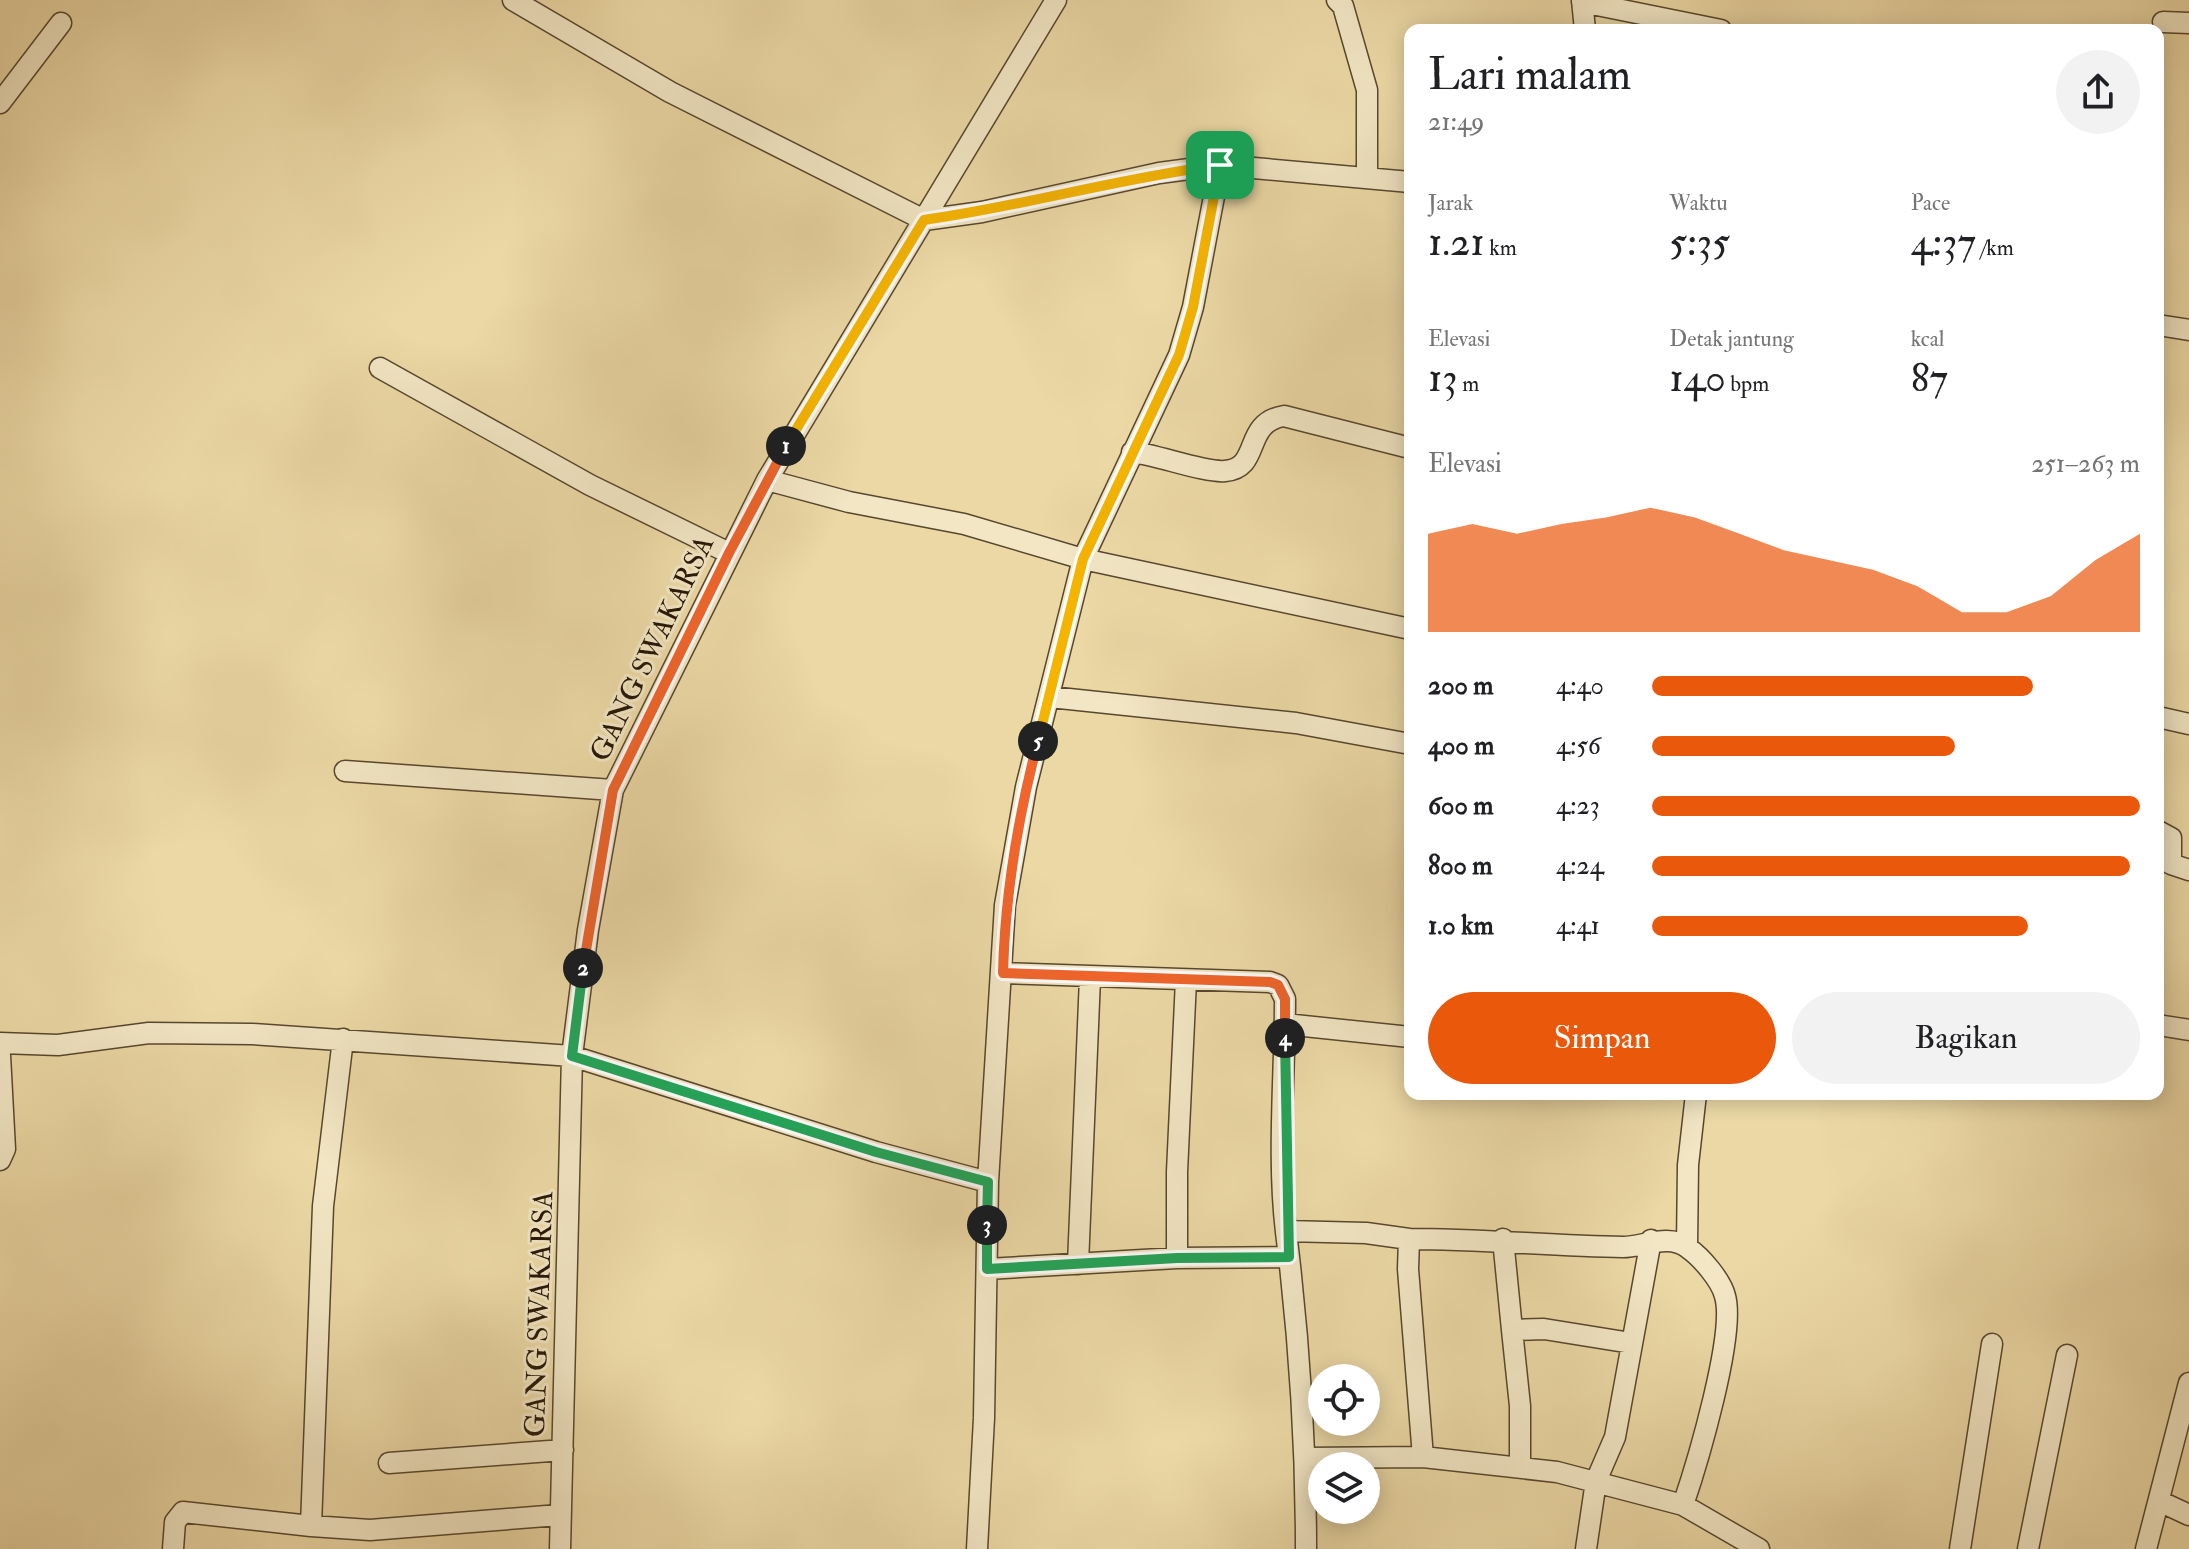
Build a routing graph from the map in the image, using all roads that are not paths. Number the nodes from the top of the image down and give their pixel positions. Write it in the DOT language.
graph roads {
  1 [pos="513,0"];
  2 [pos="1056,0"];
  3 [pos="1337,0"];
  4 [pos="1582,1"];
  5 [pos="2163,22"];
  6 [pos="61,23"];
  7 [pos="2189,23"];
  8 [pos="1584,24"];
  9 [pos="1692,24"];
  10 [pos="0,103"];
  11 [pos="1220,165"];
  12 [pos="1367,178"];
  13 [pos="1404,181"];
  14 [pos="924,220"];
  15 [pos="2164,326"];
  16 [pos="2189,330"];
  17 [pos="380,368"];
  18 [pos="1404,446"];
  19 [pos="1132,452"];
  20 [pos="767,480"];
  21 [pos="729,553"];
  22 [pos="1083,559"];
  23 [pos="1404,628"];
  24 [pos="1050,697"];
  25 [pos="2164,718"];
  26 [pos="2189,724"];
  27 [pos="1404,743"];
  28 [pos="345,771"];
  29 [pos="613,790"];
  30 [pos="2164,834"];
  31 [pos="2189,870"];
  32 [pos="1003,973"];
  33 [pos="1090,978"];
  34 [pos="1186,980"];
  35 [pos="1285,1024"];
  36 [pos="2164,1026"];
  37 [pos="2189,1030"];
  38 [pos="1404,1036"];
  39 [pos="343,1039"];
  40 [pos="0,1043"];
  41 [pos="0,1055"];
  42 [pos="572,1056"];
  43 [pos="1695,1100"];
  44 [pos="0,1160"];
  45 [pos="988,1182"];
  46 [pos="1286,1231"];
  47 [pos="1409,1239"];
  48 [pos="1503,1239"];
  49 [pos="1651,1240"];
  50 [pos="1687,1246"];
  51 [pos="1289,1257"];
  52 [pos="1177,1258"];
  53 [pos="1078,1264"];
  54 [pos="987,1269"];
  55 [pos="1512,1330"];
  56 [pos="1631,1343"];
  57 [pos="1992,1344"];
  58 [pos="2067,1355"];
  59 [pos="2189,1383"];
  60 [pos="563,1450"];
  61 [pos="1423,1457"];
  62 [pos="1305,1458"];
  63 [pos="389,1463"];
  64 [pos="1520,1466"];
  65 [pos="1596,1481"];
  66 [pos="2159,1501"];
  67 [pos="1683,1505"];
  68 [pos="559,1515"];
  69 [pos="2189,1515"];
  70 [pos="311,1526"];
  71 [pos="1729,1541"];
  72 [pos="173,1549"];
  73 [pos="560,1549"];
  74 [pos="977,1549"];
  75 [pos="1306,1549"];
  76 [pos="1586,1549"];
  77 [pos="1759,1549"];
  78 [pos="1960,1549"];
  79 [pos="2028,1549"];
  80 [pos="2146,1549"];
  1 -- 14 [label="street"];
  2 -- 14 [label="street, GANG SWAKARSA"];
  3 -- 12 [label="street"];
  4 -- 8 [label="street"];
  4 -- 9 [label="street"];
  5 -- 7 [label="street"];
  6 -- 10 [label="street"];
  11 -- 12 [label="street"];
  11 -- 14 [label="street"];
  11 -- 19 [label="street"];
  12 -- 13 [label="street"];
  14 -- 20 [label="street, GANG SWAKARSA"];
  15 -- 16 [label="street"];
  17 -- 21 [label="street"];
  18 -- 19 [label="street"];
  19 -- 22 [label="street"];
  20 -- 21 [label="street, GANG SWAKARSA"];
  20 -- 22 [label="street"];
  21 -- 29 [label="street, GANG SWAKARSA"];
  22 -- 23 [label="street"];
  22 -- 24 [label="street"];
  24 -- 27 [label="street"];
  24 -- 32 [label="street"];
  25 -- 26 [label="street"];
  28 -- 29 [label="street"];
  29 -- 42 [label="street, GANG SWAKARSA"];
  30 -- 31 [label="street"];
  32 -- 33 [label="street"];
  32 -- 45 [label="street"];
  33 -- 34 [label="street"];
  33 -- 53 [label="street"];
  34 -- 35 [label="street"];
  34 -- 52 [label="street"];
  35 -- 38 [label="street"];
  35 -- 46 [label="street"];
  36 -- 37 [label="street"];
  39 -- 40 [label="street"];
  39 -- 42 [label="street"];
  39 -- 70 [label="street"];
  41 -- 44 [label="street"];
  42 -- 45 [label="street"];
  42 -- 60 [label="street, GANG SWAKARSA"];
  43 -- 50 [label="street"];
  45 -- 54 [label="street"];
  46 -- 47 [label="street"];
  46 -- 51 [label="street"];
  47 -- 48 [label="street"];
  47 -- 61 [label="street"];
  48 -- 49 [label="street"];
  48 -- 55 [label="street"];
  49 -- 50 [label="street"];
  49 -- 56 [label="street"];
  50 -- 67 [label="street"];
  51 -- 52 [label="street"];
  51 -- 62 [label="street"];
  52 -- 53 [label="street"];
  53 -- 54 [label="street"];
  54 -- 74 [label="street"];
  55 -- 56 [label="street"];
  55 -- 64 [label="street"];
  56 -- 65 [label="street"];
  57 -- 78 [label="street"];
  58 -- 79 [label="street"];
  59 -- 66 [label="street"];
  60 -- 63 [label="street"];
  60 -- 68 [label="street, GANG SWAKARSA"];
  61 -- 62 [label="street"];
  61 -- 64 [label="street"];
  62 -- 75 [label="street"];
  64 -- 65 [label="street"];
  65 -- 67 [label="street"];
  65 -- 76 [label="street"];
  66 -- 69 [label="street"];
  66 -- 80 [label="street"];
  67 -- 71 [label="street"];
  68 -- 70 [label="street"];
  68 -- 73 [label="street, GANG SWAKARSA"];
  70 -- 72 [label="street"];
  71 -- 77 [label="street"];
}
